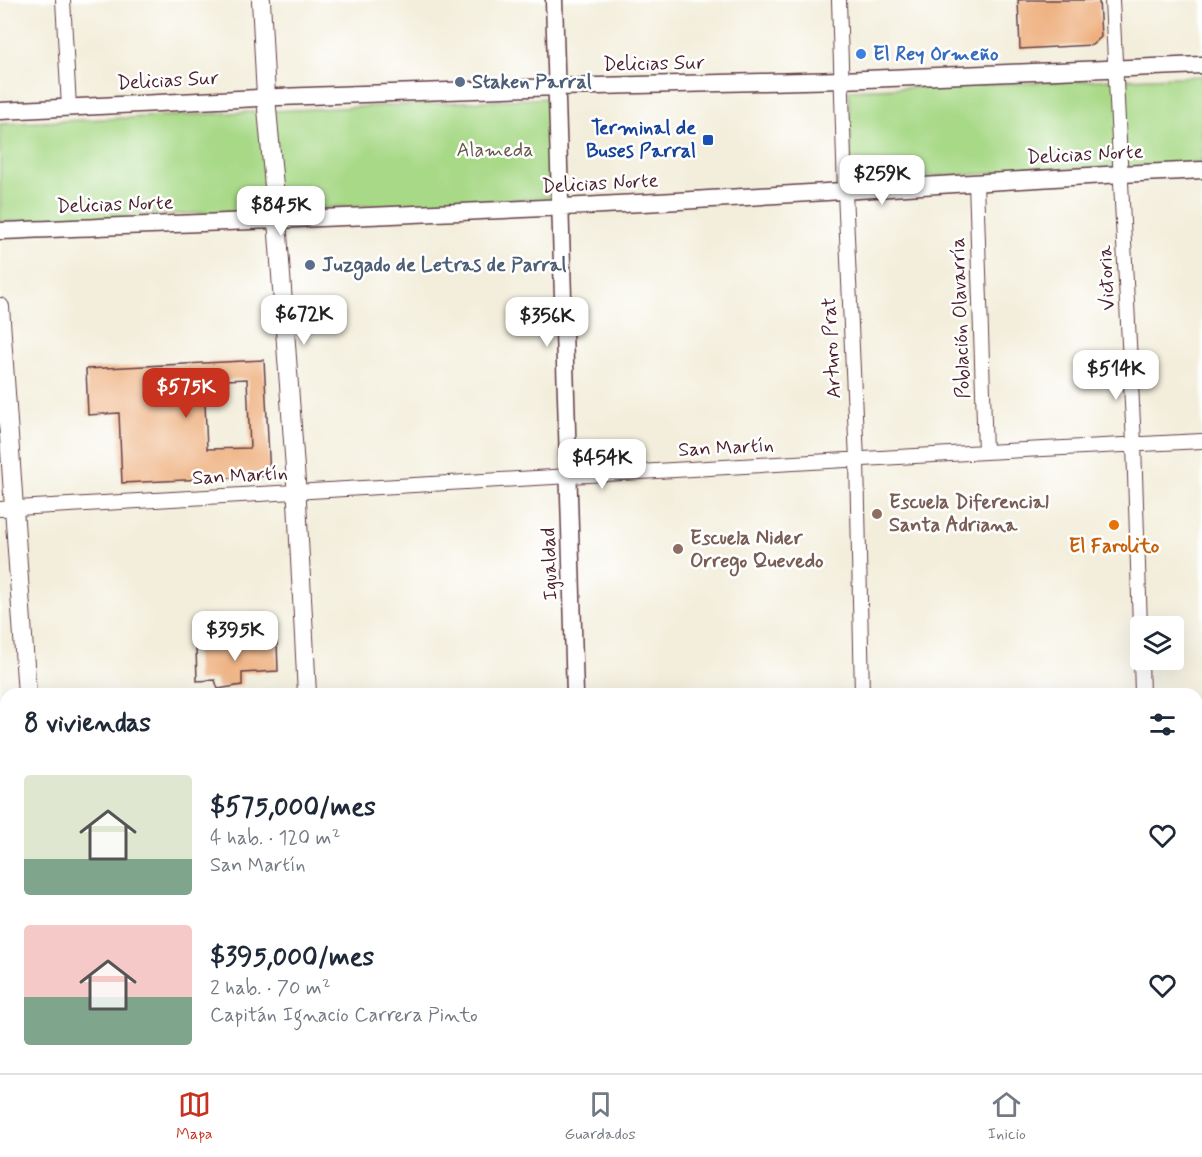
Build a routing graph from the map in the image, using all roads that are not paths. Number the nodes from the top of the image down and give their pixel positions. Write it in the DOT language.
graph roads {
  1 [pos="63,0"];
  2 [pos="261,0"];
  3 [pos="554,0"];
  4 [pos="840,0"];
  5 [pos="1112,0"];
  6 [pos="1202,65"];
  7 [pos="1116,69"];
  8 [pos="842,80"];
  9 [pos="557,87"];
  10 [pos="266,97"];
  11 [pos="69,107"];
  12 [pos="0,111"];
  13 [pos="1202,170"];
  14 [pos="1121,174"];
  15 [pos="976,182"];
  16 [pos="845,192"];
  17 [pos="560,207"];
  18 [pos="277,220"];
  19 [pos="0,231"];
  20 [pos="0,307"];
  21 [pos="1202,441"];
  22 [pos="1134,444"];
  23 [pos="985,452"];
  24 [pos="857,460"];
  25 [pos="568,476"];
  26 [pos="296,492"];
  27 [pos="7,509"];
  28 [pos="1140,616"];
  29 [pos="1141,670"];
  30 [pos="26,688"];
  31 [pos="307,688"];
  32 [pos="575,688"];
  33 [pos="862,688"];
  34 [pos="1142,688"];
  1 -- 11 [label="street"];
  2 -- 10 [label="main road"];
  3 -- 9 [label="street, Igualdad"];
  4 -- 8 [label="street, Arturo Prat"];
  5 -- 7 [label="street, Victoria"];
  6 -- 7 [label="street, Delicias Sur"];
  7 -- 8 [label="street, Delicias Sur"];
  7 -- 14 [label="street, Victoria"];
  8 -- 9 [label="street, Delicias Sur"];
  8 -- 16 [label="street, Arturo Prat"];
  9 -- 10 [label="street, Delicias Sur"];
  9 -- 17 [label="street, Igualdad"];
  10 -- 11 [label="street, Delicias Sur"];
  10 -- 18 [label="main road"];
  11 -- 12 [label="street, Delicias Sur"];
  13 -- 14 [label="street, Delicias Norte"];
  14 -- 15 [label="street, Delicias Norte"];
  14 -- 22 [label="street, Victoria"];
  15 -- 16 [label="street, Delicias Norte"];
  15 -- 23 [label="street, Población Olavarría"];
  16 -- 17 [label="street, Delicias Norte"];
  16 -- 24 [label="street, Arturo Prat"];
  17 -- 18 [label="street, Delicias Norte"];
  17 -- 25 [label="street, Igualdad"];
  18 -- 19 [label="street, Delicias Norte"];
  18 -- 26 [label="main road"];
  20 -- 27 [label="main road"];
  21 -- 22 [label="street, San Martín"];
  22 -- 23 [label="street, San Martín"];
  22 -- 28 [label="street, Victoria"];
  23 -- 24 [label="street, San Martín"];
  24 -- 25 [label="street, San Martín"];
  24 -- 33 [label="street, Arturo Prat"];
  25 -- 26 [label="street, San Martín"];
  25 -- 32 [label="street, Igualdad"];
  26 -- 27 [label="street, San Martín"];
  26 -- 31 [label="main road"];
  27 -- 30 [label="main road"];
  29 -- 34 [label="street"];
}
